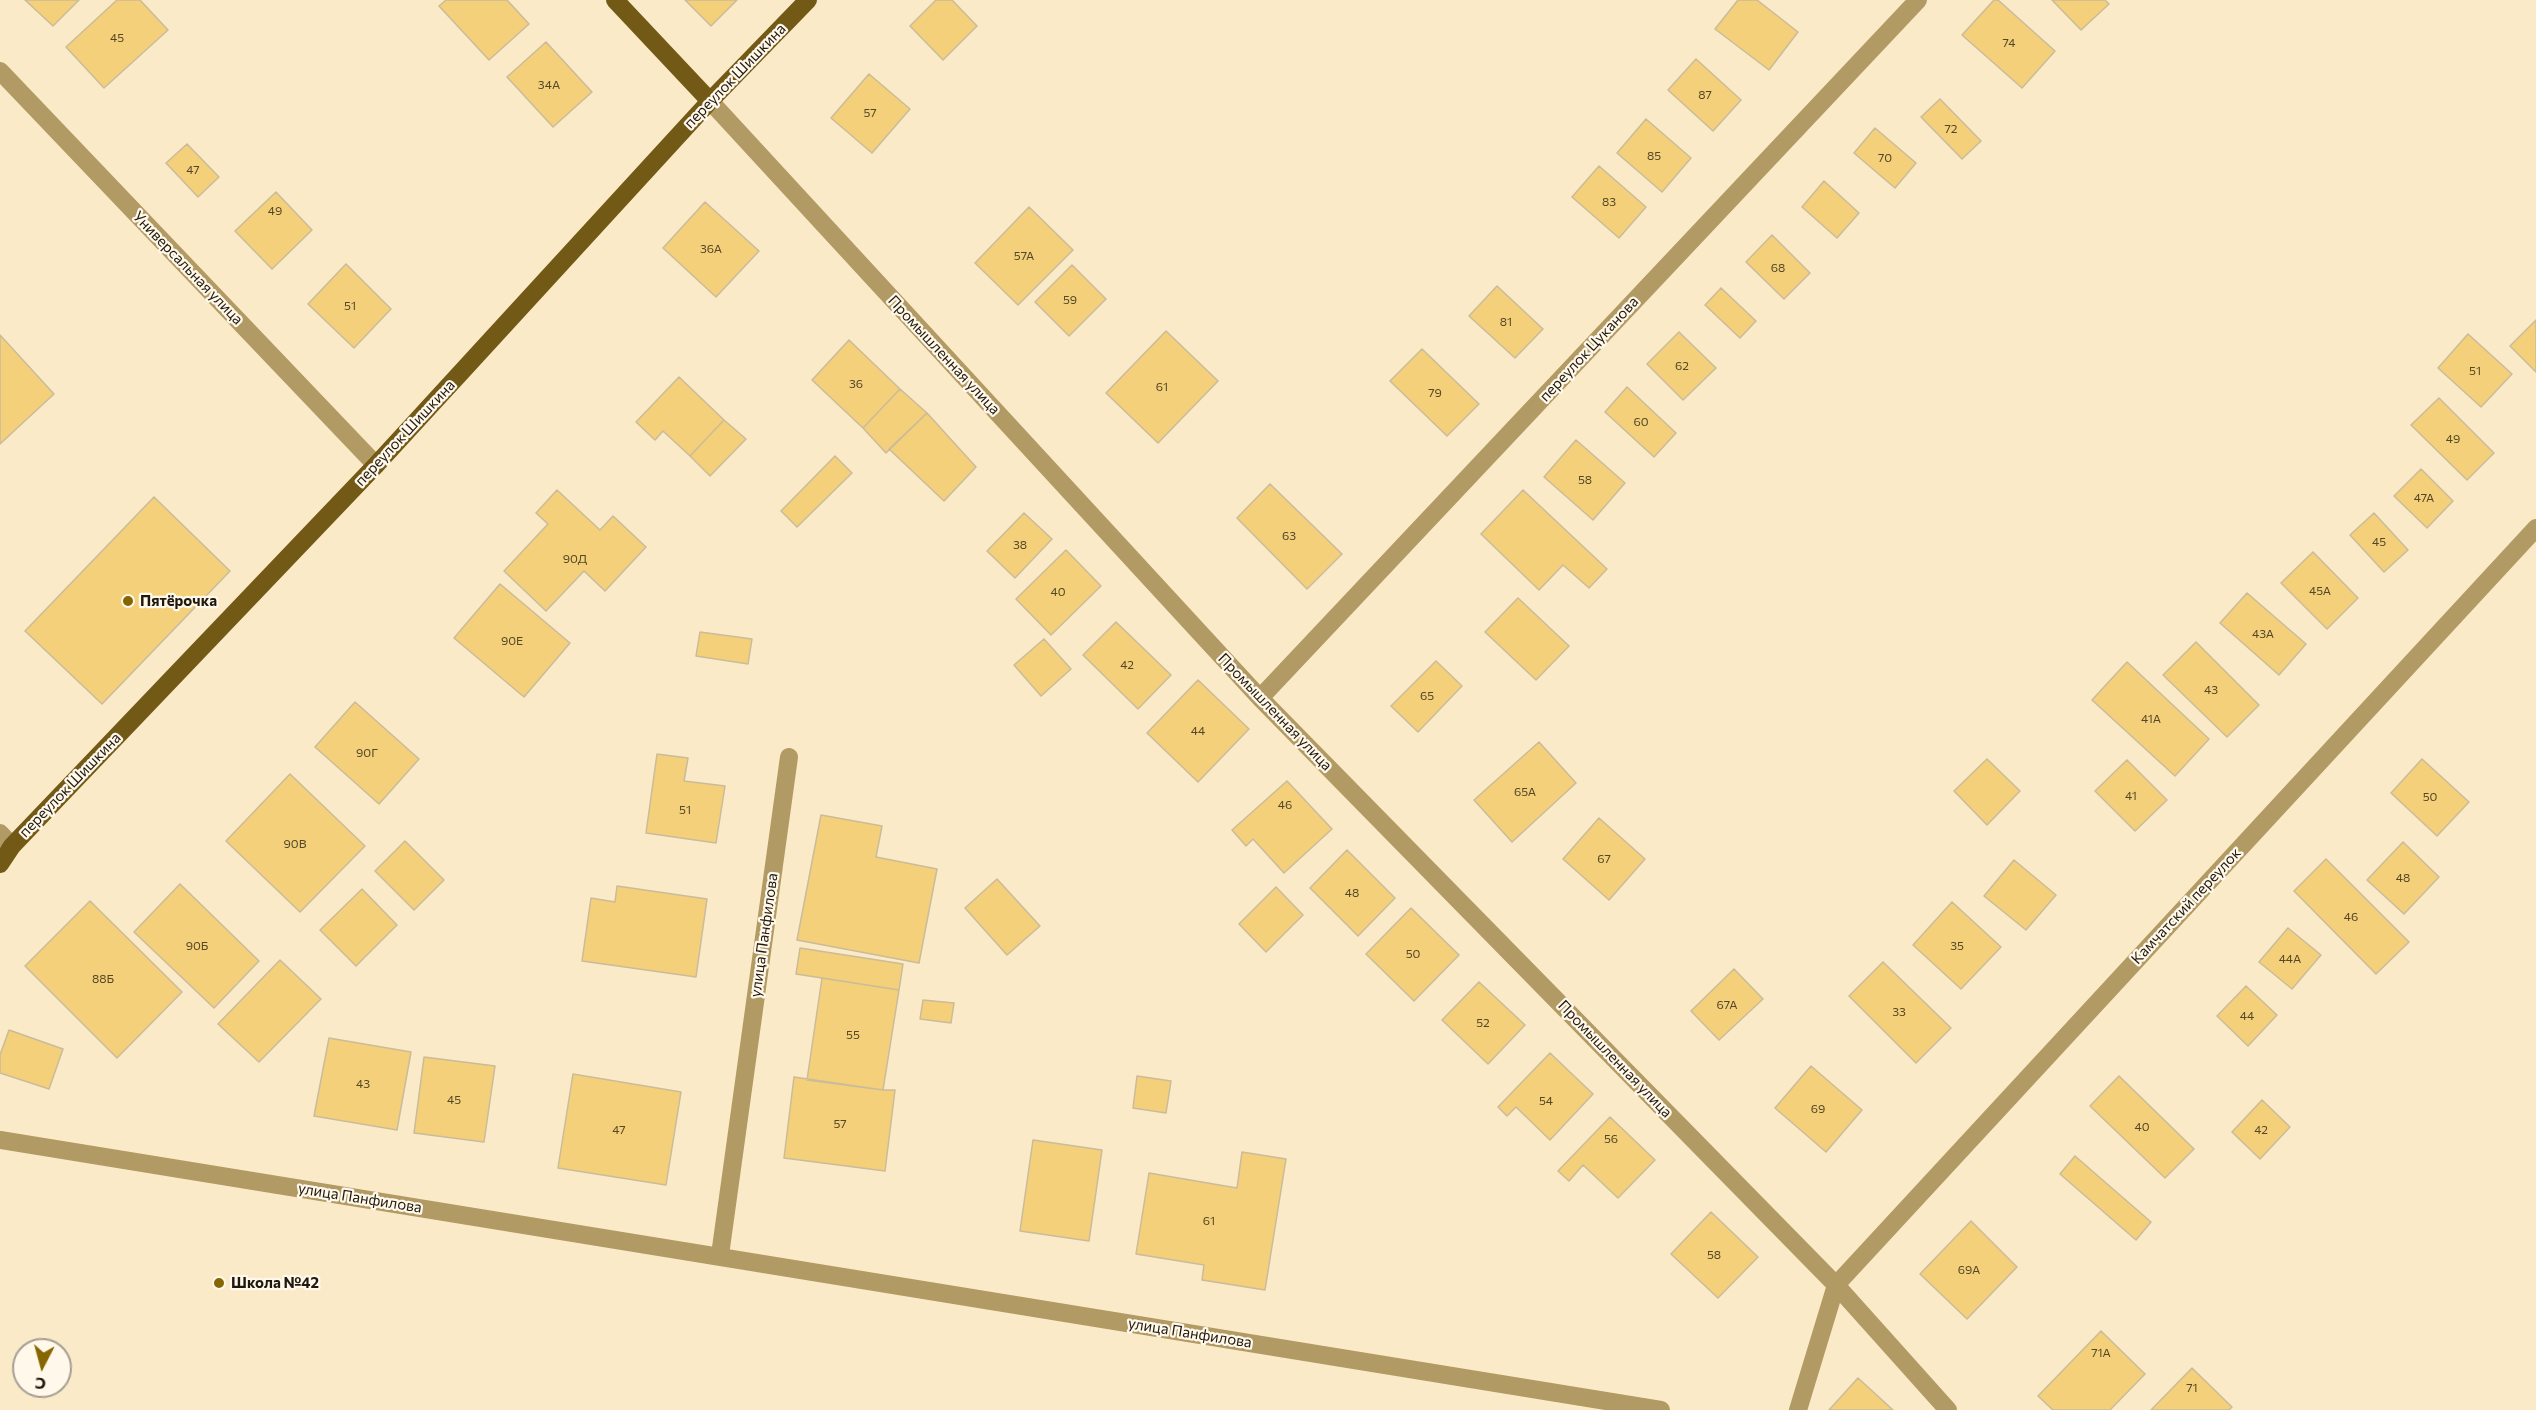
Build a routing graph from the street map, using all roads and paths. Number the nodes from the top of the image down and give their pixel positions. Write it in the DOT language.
graph roads {
  1 [pos="615,0"];
  2 [pos="808,0"];
  3 [pos="1918,0"];
  4 [pos="0,71"];
  5 [pos="710,101"];
  6 [pos="376,465"];
  7 [pos="2536,528"];
  8 [pos="1260,698"];
  9 [pos="789,757"];
  10 [pos="6,840"];
  11 [pos="0,864"];
  12 [pos="0,1140"];
  13 [pos="720,1255"];
  14 [pos="1836,1284"];
  15 [pos="1661,1410"];
  16 [pos="1798,1410"];
  17 [pos="1948,1410"];
  1 -- 5 [label="main road, Промышленная улица"];
  2 -- 5 [label="main road, переулок Шишкина"];
  3 -- 8 [label="street, переулок Цуканова"];
  4 -- 6 [label="street, Универсальная улица"];
  5 -- 6 [label="main road, переулок Шишкина"];
  5 -- 8 [label="street, Промышленная улица"];
  6 -- 10 [label="main road, переулок Шишкина"];
  7 -- 14 [label="street, Камчатский переулок"];
  8 -- 14 [label="street, Промышленная улица"];
  9 -- 13 [label="street, улица Панфилова"];
  10 -- 11 [label="main road, переулок Шишкина"];
  12 -- 13 [label="street, улица Панфилова"];
  13 -- 15 [label="street, улица Панфилова"];
  14 -- 16 [label="street"];
  14 -- 17 [label="street, Промышленная улица"];
}
